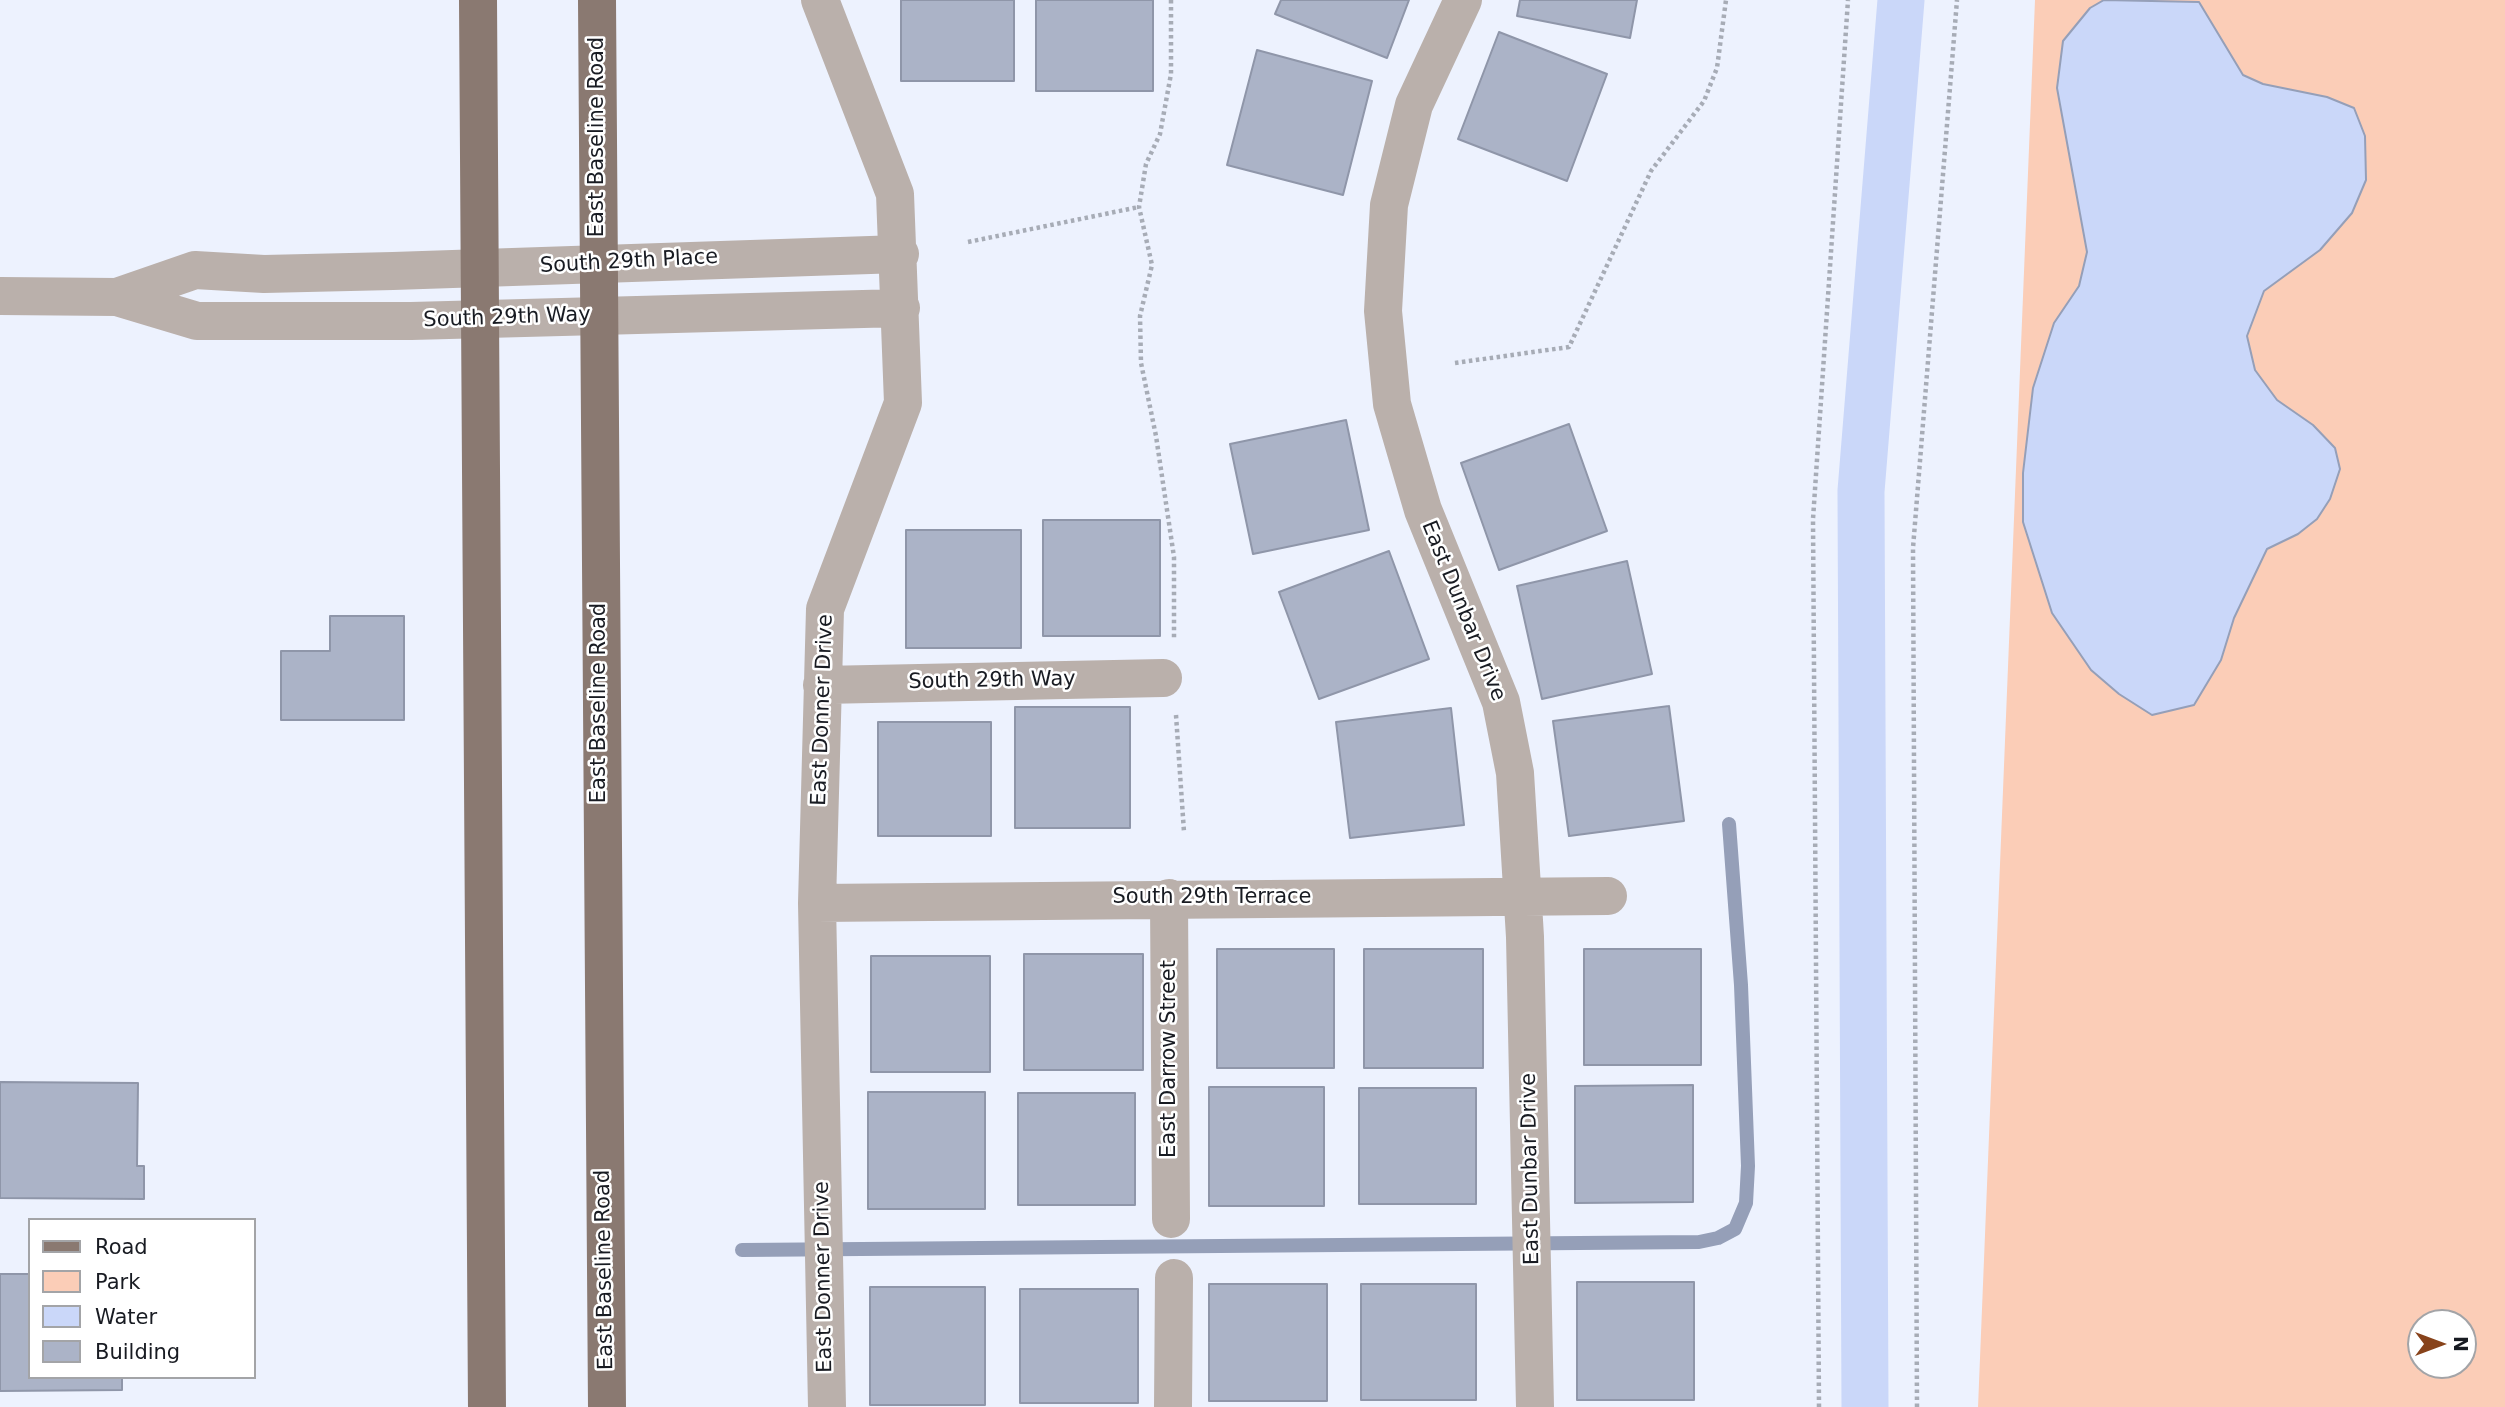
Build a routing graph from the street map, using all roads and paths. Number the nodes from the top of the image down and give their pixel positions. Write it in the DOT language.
graph roads {
  1 [pos="478,0"];
  2 [pos="597,0"];
  3 [pos="820,0"];
  4 [pos="1171,0"];
  5 [pos="1463,0"];
  6 [pos="1726,0"];
  7 [pos="1848,0"];
  8 [pos="1957,0"];
  9 [pos="1139,207"];
  10 [pos="968,242"];
  11 [pos="900,254"];
  12 [pos="778,256"];
  13 [pos="599,264"];
  14 [pos="480,269"];
  15 [pos="264,274"];
  16 [pos="0,296"];
  17 [pos="117,297"];
  18 [pos="901,309"];
  19 [pos="779,313"];
  20 [pos="598,315"];
  21 [pos="480,318"];
  22 [pos="264,322"];
  23 [pos="1455,363"];
  24 [pos="1168,664"];
  25 [pos="822,685"];
  26 [pos="1176,713"];
  27 [pos="1184,832"];
  28 [pos="1523,896"];
  29 [pos="1608,896"];
  30 [pos="1169,898"];
  31 [pos="817,903"];
  32 [pos="1171,1219"];
  33 [pos="1174,1278"];
  34 [pos="487,1407"];
  35 [pos="607,1407"];
  36 [pos="827,1407"];
  37 [pos="1173,1407"];
  38 [pos="1535,1407"];
  39 [pos="1819,1407"];
  40 [pos="1917,1407"];
  1 -- 14 [label="main road"];
  2 -- 13 [label="main road, East Baseline Road"];
  3 -- 11 [label="street, East Donner Drive"];
  4 -- 9 [label="path"];
  5 -- 28 [label="street, East Dunbar Drive"];
  6 -- 23 [label="path"];
  7 -- 39 [label="path"];
  8 -- 40 [label="path"];
  9 -- 10 [label="path"];
  9 -- 24 [label="path"];
  11 -- 12 [label="street, South 29th Place"];
  11 -- 18 [label="street, East Donner Drive"];
  12 -- 13 [label="street, South 29th Place"];
  12 -- 19 [label="street"];
  13 -- 14 [label="street, South 29th Place"];
  13 -- 20 [label="main road, East Baseline Road"];
  14 -- 15 [label="street, South 29th Way"];
  14 -- 21 [label="main road"];
  15 -- 17 [label="street, South 29th Way"];
  15 -- 22 [label="street"];
  16 -- 17 [label="street, South 29th Way"];
  17 -- 22 [label="street, South 29th Way"];
  18 -- 19 [label="street, South 29th Way"];
  18 -- 25 [label="street, East Donner Drive"];
  19 -- 20 [label="street, South 29th Way"];
  20 -- 21 [label="street, South 29th Way"];
  20 -- 35 [label="main road, East Baseline Road"];
  21 -- 22 [label="street, South 29th Way"];
  21 -- 34 [label="main road"];
  24 -- 25 [label="street, South 29th Way"];
  25 -- 31 [label="street, East Donner Drive"];
  26 -- 27 [label="path"];
  28 -- 29 [label="street, South 29th Terrace"];
  28 -- 30 [label="street, South 29th Terrace"];
  28 -- 38 [label="street, East Dunbar Drive"];
  30 -- 31 [label="street, South 29th Terrace"];
  30 -- 32 [label="street, East Darrow Street"];
  31 -- 36 [label="street, East Donner Drive"];
  33 -- 37 [label="street"];
}
